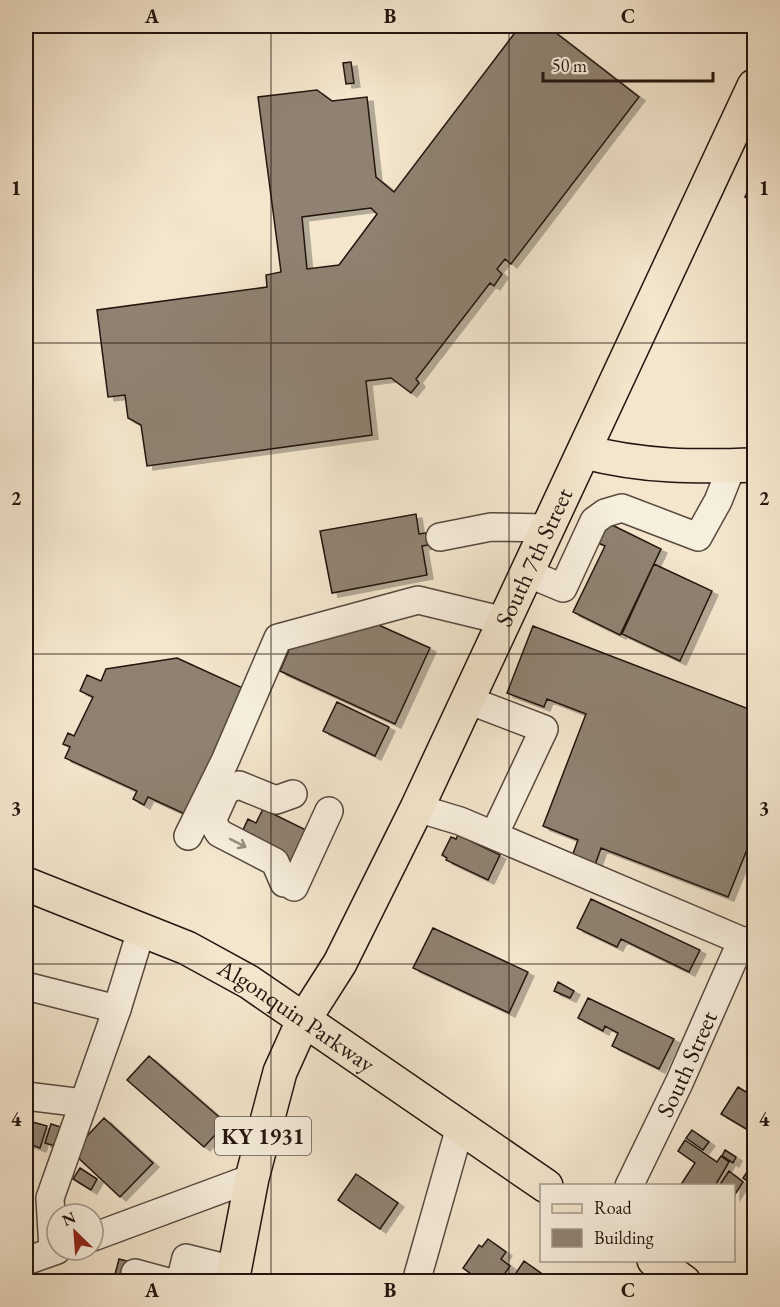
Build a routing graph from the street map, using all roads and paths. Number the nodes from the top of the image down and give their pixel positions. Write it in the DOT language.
graph roads {
  1 [pos="754,86"];
  2 [pos="585,452"];
  3 [pos="743,466"];
  4 [pos="548,528"];
  5 [pos="440,537"];
  6 [pos="527,573"];
  7 [pos="505,621"];
  8 [pos="468,700"];
  9 [pos="293,794"];
  10 [pos="417,808"];
  11 [pos="328,811"];
  12 [pos="494,835"];
  13 [pos="188,837"];
  14 [pos="26,884"];
  15 [pos="141,931"];
  16 [pos="750,944"];
  17 [pos="26,986"];
  18 [pos="117,1009"];
  19 [pos="303,1021"];
  20 [pos="26,1096"];
  21 [pos="83,1103"];
  22 [pos="460,1126"];
  23 [pos="252,1178"];
  24 [pos="545,1184"];
  25 [pos="628,1184"];
  26 [pos="50,1202"];
  27 [pos="105,1232"];
  28 [pos="45,1255"];
  29 [pos="26,1262"];
  30 [pos="657,1262"];
  31 [pos="135,1273"];
  32 [pos="233,1276"];
  33 [pos="168,1281"];
  34 [pos="180,1281"];
  35 [pos="416,1281"];
  36 [pos="684,1281"];
  1 -- 2 [label="main road, South 7th Street"];
  2 -- 3 [label="main road"];
  2 -- 4 [label="main road, South 7th Street"];
  3 -- 6 [label="street"];
  4 -- 5 [label="street"];
  4 -- 6 [label="main road, South 7th Street"];
  6 -- 7 [label="main road, South 7th Street"];
  7 -- 8 [label="main road, South 7th Street"];
  7 -- 13 [label="street"];
  8 -- 10 [label="main road, South 7th Street"];
  8 -- 12 [label="street"];
  9 -- 11 [label="street, one-way"];
  10 -- 12 [label="street"];
  10 -- 19 [label="main road, South 7th Street"];
  12 -- 16 [label="street"];
  14 -- 15 [label="main road, Algonquin Parkway"];
  15 -- 18 [label="street"];
  15 -- 19 [label="main road, Algonquin Parkway"];
  16 -- 25 [label="street, South Street"];
  17 -- 18 [label="street"];
  18 -- 21 [label="street"];
  19 -- 22 [label="main road, Algonquin Parkway"];
  19 -- 23 [label="main road, KY 1931"];
  20 -- 21 [label="street"];
  21 -- 26 [label="street"];
  22 -- 24 [label="main road, Algonquin Parkway"];
  22 -- 35 [label="street"];
  23 -- 27 [label="street"];
  23 -- 32 [label="main road, KY 1931"];
  28 -- 29 [label="street"];
  30 -- 36 [label="main road"];
  31 -- 33 [label="street"];
  32 -- 34 [label="street"];
}
